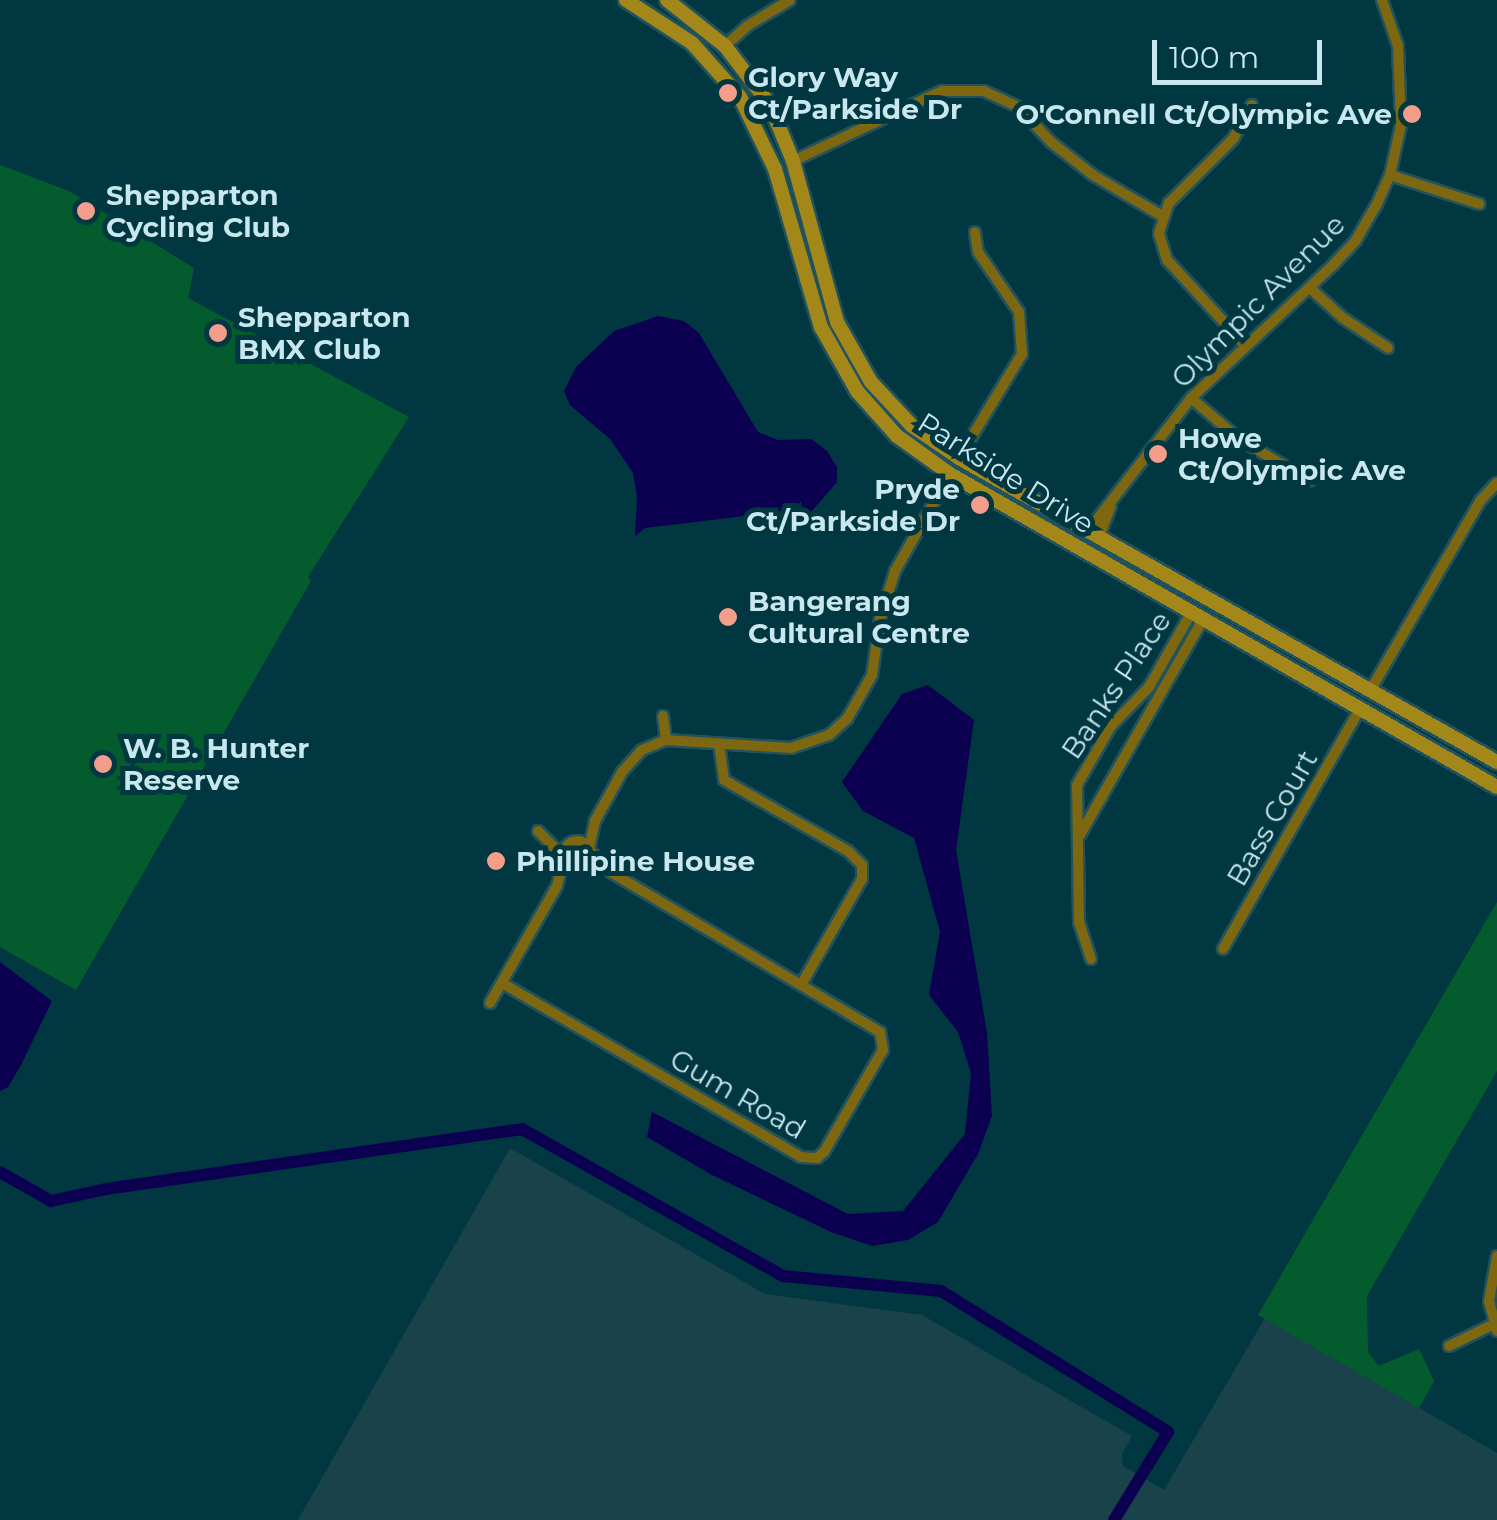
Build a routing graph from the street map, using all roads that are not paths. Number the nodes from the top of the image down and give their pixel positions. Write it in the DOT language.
graph roads {
  1 [pos="626,0"];
  2 [pos="667,0"];
  3 [pos="790,0"];
  4 [pos="1382,0"];
  5 [pos="725,46"];
  6 [pos="712,61"];
  7 [pos="1252,104"];
  8 [pos="793,161"];
  9 [pos="775,169"];
  10 [pos="1390,174"];
  11 [pos="1479,204"];
  12 [pos="1162,216"];
  13 [pos="975,232"];
  14 [pos="1310,288"];
  15 [pos="1245,345"];
  16 [pos="1388,348"];
  17 [pos="1191,398"];
  18 [pos="959,458"];
  19 [pos="950,474"];
  20 [pos="1310,481"];
  21 [pos="1497,483"];
  22 [pos="1094,534"];
  23 [pos="1085,552"];
  24 [pos="1207,598"];
  25 [pos="1197,616"];
  26 [pos="1159,682"];
  27 [pos="1370,690"];
  28 [pos="1132,706"];
  29 [pos="1360,709"];
  30 [pos="663,716"];
  31 [pos="1146,716"];
  32 [pos="666,740"];
  33 [pos="719,744"];
  34 [pos="1497,762"];
  35 [pos="1497,787"];
  36 [pos="595,821"];
  37 [pos="572,841"];
  38 [pos="1077,843"];
  39 [pos="590,850"];
  40 [pos="564,857"];
  41 [pos="580,866"];
  42 [pos="612,873"];
  43 [pos="557,886"];
  44 [pos="1222,948"];
  45 [pos="1091,959"];
  46 [pos="502,982"];
  47 [pos="801,986"];
  48 [pos="490,1003"];
  49 [pos="1497,1256"];
  50 [pos="1495,1328"];
  51 [pos="1448,1346"];
  1 -- 6 [label="street, Parkside Drive"];
  2 -- 5 [label="street, Parkside Drive"];
  3 -- 5 [label="street"];
  4 -- 10 [label="street, Olympic Avenue"];
  5 -- 6 [label="street"];
  5 -- 8 [label="street, Parkside Drive"];
  6 -- 9 [label="street, Parkside Drive"];
  7 -- 12 [label="street"];
  8 -- 9 [label="street"];
  8 -- 12 [label="street"];
  8 -- 18 [label="street, Parkside Drive"];
  9 -- 19 [label="street, Parkside Drive"];
  10 -- 11 [label="street"];
  10 -- 14 [label="street, Olympic Avenue"];
  12 -- 15 [label="street"];
  13 -- 18 [label="street"];
  14 -- 15 [label="street, Olympic Avenue"];
  14 -- 16 [label="street"];
  15 -- 17 [label="street, Olympic Avenue"];
  17 -- 20 [label="street"];
  17 -- 22 [label="street, Olympic Avenue"];
  18 -- 19 [label="street"];
  18 -- 22 [label="street, Parkside Drive"];
  19 -- 23 [label="street, Parkside Drive"];
  19 -- 33 [label="street"];
  21 -- 27 [label="street"];
  22 -- 23 [label="street"];
  22 -- 24 [label="street, Parkside Drive"];
  23 -- 25 [label="street, Parkside Drive"];
  24 -- 25 [label="street"];
  24 -- 27 [label="street, Parkside Drive"];
  25 -- 26 [label="street, Banks Place"];
  25 -- 29 [label="street, Parkside Drive"];
  26 -- 28 [label="street, Banks Place"];
  26 -- 31 [label="street, Banks Place"];
  27 -- 29 [label="street"];
  27 -- 34 [label="street, Parkside Drive"];
  28 -- 31 [label="street"];
  28 -- 38 [label="street, Banks Place"];
  29 -- 35 [label="street, Parkside Drive"];
  29 -- 44 [label="street, Bass Court"];
  30 -- 32 [label="street"];
  31 -- 38 [label="street, Banks Place"];
  32 -- 33 [label="street"];
  32 -- 36 [label="street"];
  33 -- 47 [label="street"];
  36 -- 37 [label="street"];
  36 -- 39 [label="street"];
  37 -- 39 [label="street"];
  37 -- 40 [label="street"];
  37 -- 40 [label="street"];
  38 -- 45 [label="street, Banks Place"];
  39 -- 41 [label="street"];
  39 -- 42 [label="street, Gum Road"];
  40 -- 41 [label="street"];
  40 -- 43 [label="street"];
  41 -- 42 [label="street, Gum Road"];
  41 -- 43 [label="street"];
  42 -- 47 [label="street, Gum Road"];
  43 -- 46 [label="street"];
  46 -- 47 [label="street, Gum Road"];
  46 -- 48 [label="street"];
  49 -- 50 [label="street"];
  50 -- 51 [label="street"];
}
